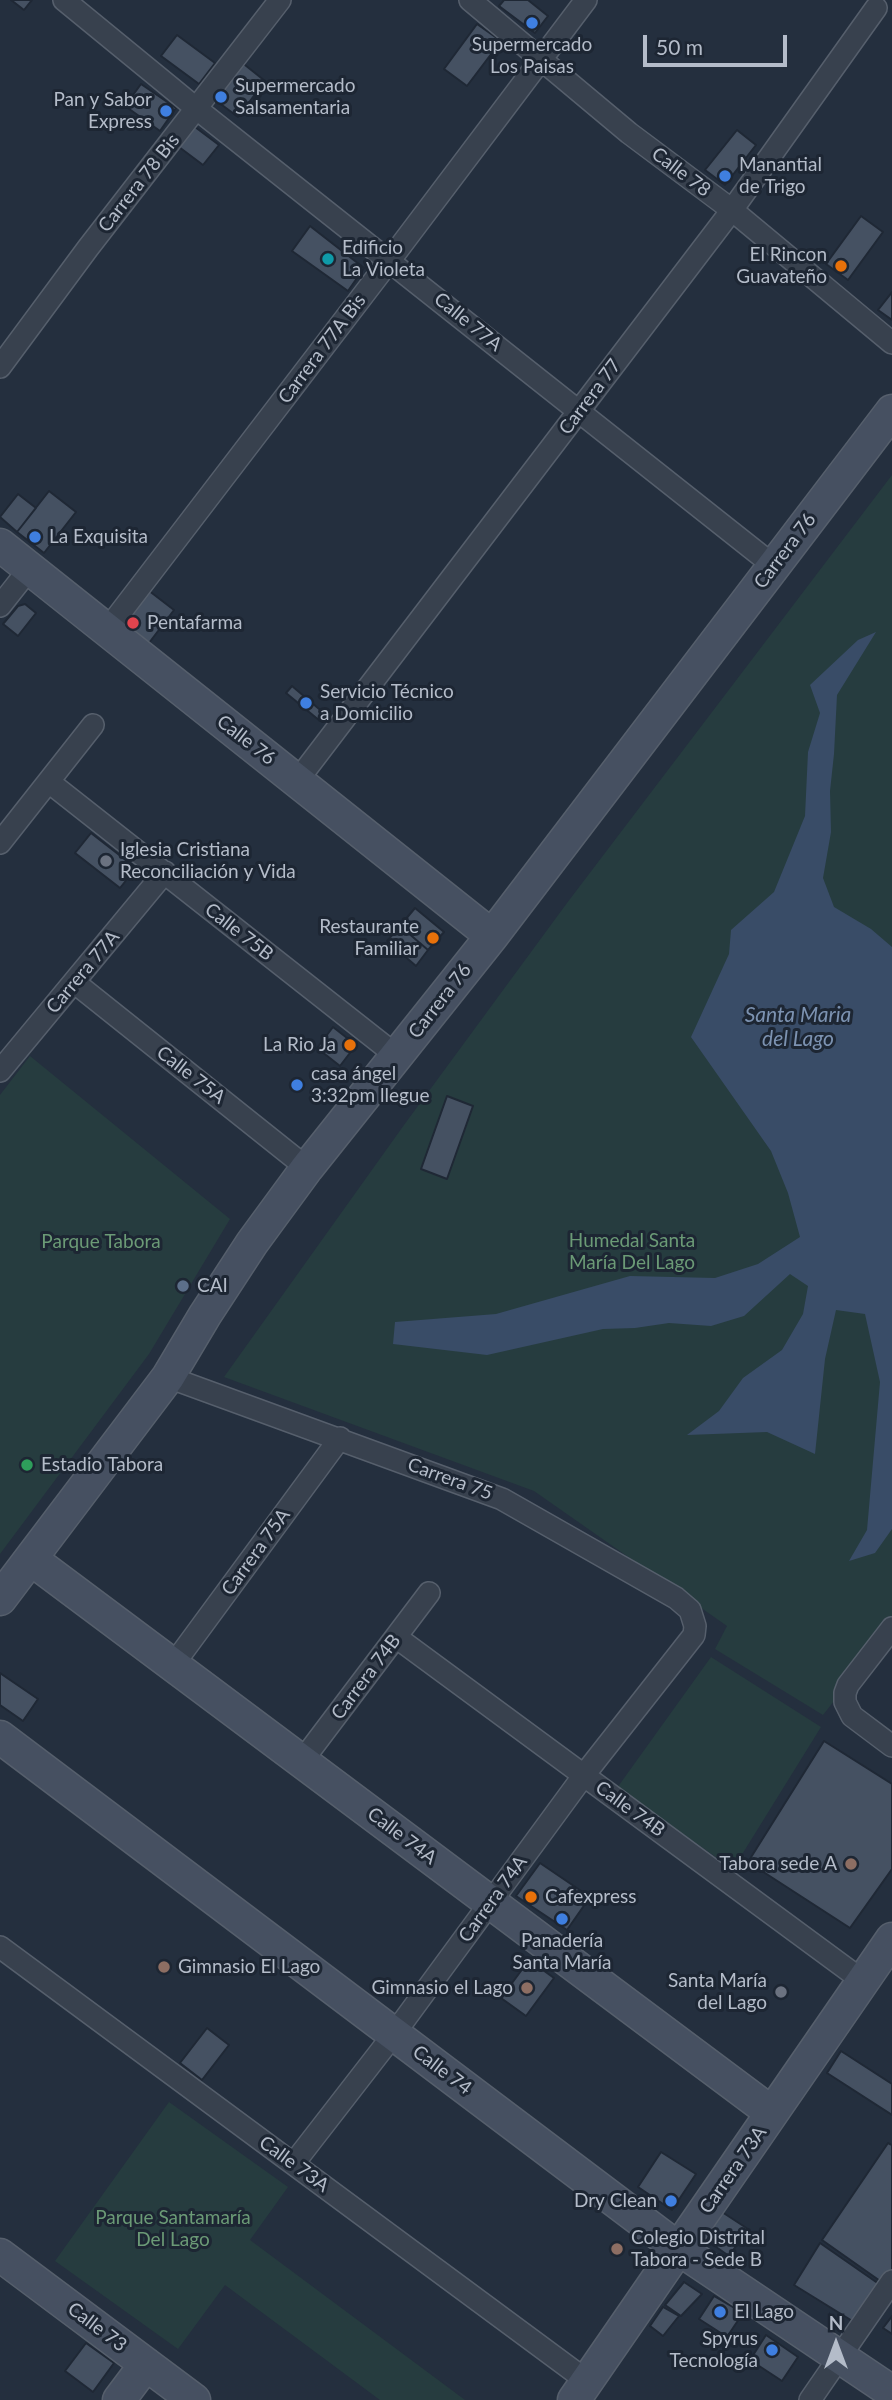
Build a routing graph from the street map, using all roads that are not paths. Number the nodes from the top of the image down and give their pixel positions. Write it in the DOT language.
graph roads {
  1 [pos="64,0"];
  2 [pos="280,0"];
  3 [pos="470,0"];
  4 [pos="586,0"];
  5 [pos="878,9"];
  6 [pos="541,58"];
  7 [pos="197,109"];
  8 [pos="733,211"];
  9 [pos="390,260"];
  10 [pos="892,343"];
  11 [pos="0,367"];
  12 [pos="579,411"];
  13 [pos="892,411"];
  14 [pos="0,545"];
  15 [pos="774,566"];
  16 [pos="30,568"];
  17 [pos="0,606"];
  18 [pos="107,630"];
  19 [pos="93,725"];
  20 [pos="297,781"];
  21 [pos="49,782"];
  22 [pos="0,844"];
  23 [pos="164,873"];
  24 [pos="492,936"];
  25 [pos="74,982"];
  26 [pos="397,1056"];
  27 [pos="0,1071"];
  28 [pos="307,1168"];
  29 [pos="168,1377"];
  30 [pos="340,1438"];
  31 [pos="31,1559"];
  32 [pos="429,1593"];
  33 [pos="0,1599"];
  34 [pos="892,1628"];
  35 [pos="694,1635"];
  36 [pos="396,1637"];
  37 [pos="173,1665"];
  38 [pos="0,1737"];
  39 [pos="892,1746"];
  40 [pos="302,1761"];
  41 [pos="584,1775"];
  42 [pos="491,1903"];
  43 [pos="892,1939"];
  44 [pos="0,1947"];
  45 [pos="863,1981"];
  46 [pos="394,2034"];
  47 [pos="772,2113"];
  48 [pos="294,2164"];
  49 [pos="679,2249"];
  50 [pos="2,2260"];
  51 [pos="892,2281"];
  52 [pos="839,2357"];
  53 [pos="146,2364"];
  54 [pos="581,2390"];
  55 [pos="892,2392"];
  56 [pos="119,2400"];
  57 [pos="194,2400"];
  58 [pos="810,2400"];
  1 -- 7 [label="street, Calle 77A"];
  2 -- 7 [label="street, Carrera 78 Bis"];
  3 -- 6 [label="street, Calle 78"];
  4 -- 6 [label="street, Carrera 77A Bis"];
  5 -- 8 [label="street, Carrera 77"];
  6 -- 8 [label="street, Calle 78"];
  6 -- 9 [label="street, Carrera 77A Bis"];
  7 -- 9 [label="street, Calle 77A"];
  7 -- 11 [label="street, Carrera 78 Bis"];
  8 -- 10 [label="street, Calle 78"];
  8 -- 12 [label="street, Carrera 77"];
  9 -- 12 [label="street, Calle 77A"];
  9 -- 18 [label="street, Carrera 77A Bis"];
  12 -- 15 [label="street, Calle 77A"];
  12 -- 20 [label="street, Carrera 77"];
  13 -- 15 [label="street, Carrera 76"];
  14 -- 16 [label="street, Calle 76"];
  15 -- 24 [label="street, Carrera 76"];
  16 -- 17 [label="street"];
  16 -- 18 [label="street, Calle 76"];
  18 -- 20 [label="street, Calle 76"];
  19 -- 21 [label="street"];
  20 -- 24 [label="street, Calle 76"];
  21 -- 22 [label="street"];
  21 -- 23 [label="street, Calle 75B"];
  23 -- 25 [label="street, Carrera 77A"];
  23 -- 26 [label="street, Calle 75B"];
  24 -- 26 [label="street, Carrera 76"];
  25 -- 27 [label="street, Carrera 77A"];
  25 -- 28 [label="street, Calle 75A"];
  26 -- 28 [label="street, Carrera 76"];
  28 -- 29 [label="street, Carrera 76"];
  29 -- 30 [label="street, Carrera 75"];
  29 -- 31 [label="street, Carrera 76"];
  30 -- 35 [label="street, Carrera 75"];
  30 -- 37 [label="street, Carrera 75A"];
  31 -- 33 [label="street, Carrera 76"];
  31 -- 37 [label="street, Calle 74A"];
  32 -- 36 [label="street, Carrera 74B"];
  34 -- 39 [label="street"];
  35 -- 41 [label="street, Carrera 74A"];
  36 -- 40 [label="street, Carrera 74B"];
  36 -- 41 [label="street, Calle 74B"];
  37 -- 40 [label="street, Calle 74A"];
  38 -- 46 [label="street, Calle 74"];
  40 -- 42 [label="street, Calle 74A"];
  41 -- 42 [label="street, Carrera 74A"];
  41 -- 45 [label="street, Calle 74B"];
  42 -- 46 [label="street, Carrera 74A"];
  42 -- 47 [label="street, Calle 74A"];
  43 -- 45 [label="street, Carrera 73A"];
  44 -- 48 [label="street, Calle 73A"];
  45 -- 47 [label="street, Carrera 73A"];
  46 -- 48 [label="street, Carrera 74A"];
  46 -- 49 [label="street, Calle 74"];
  47 -- 49 [label="street, Carrera 73A"];
  48 -- 54 [label="street, Calle 73A"];
  49 -- 52 [label="street, Calle 74"];
  49 -- 54 [label="street, Carrera 73A"];
  50 -- 53 [label="street, Calle 73"];
  51 -- 52 [label="street"];
  52 -- 55 [label="street, Calle 74"];
  52 -- 58 [label="street"];
  53 -- 56 [label="street"];
  53 -- 57 [label="street, Calle 73"];
}
